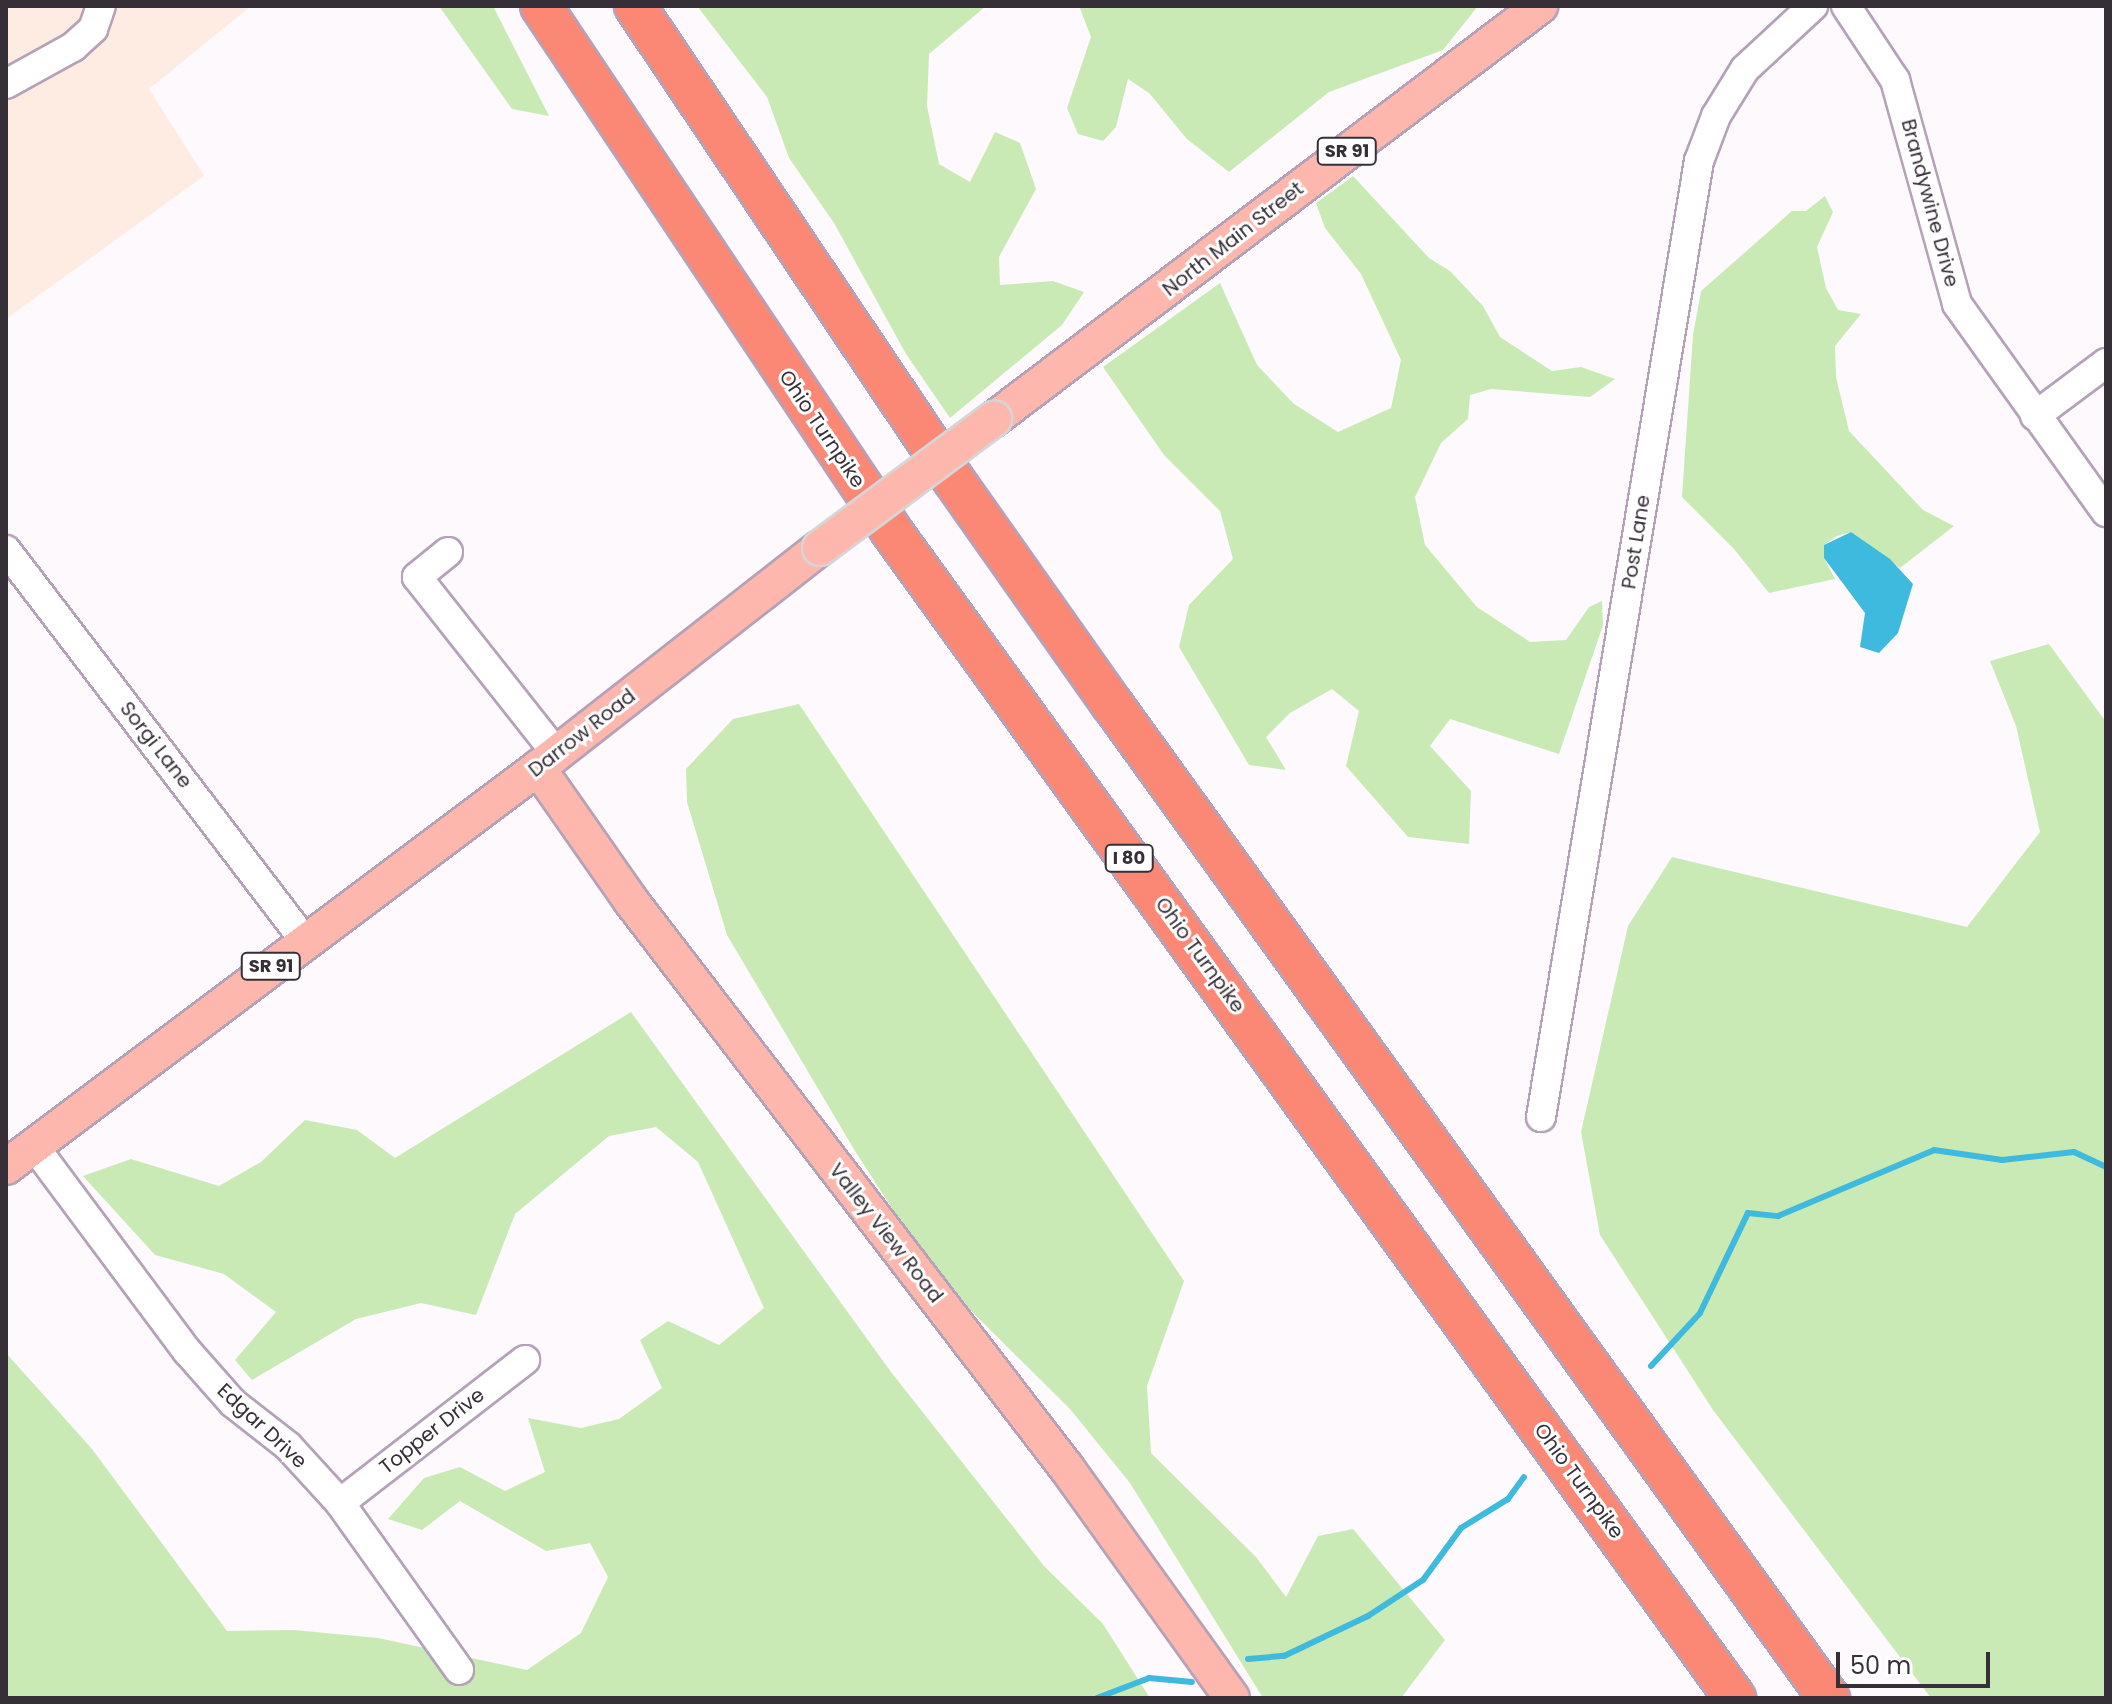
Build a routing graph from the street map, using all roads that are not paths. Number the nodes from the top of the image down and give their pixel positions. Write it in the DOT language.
graph roads {
  1 [pos="101,6"];
  2 [pos="541,6"];
  3 [pos="635,6"];
  4 [pos="1540,6"];
  5 [pos="1813,6"];
  6 [pos="1846,6"];
  7 [pos="6,84"];
  8 [pos="1157,298"];
  9 [pos="2106,363"];
  10 [pos="2035,416"];
  11 [pos="2106,512"];
  12 [pos="6,550"];
  13 [pos="448,552"];
  14 [pos="547,761"];
  15 [pos="305,941"];
  16 [pos="1541,1117"];
  17 [pos="34,1146"];
  18 [pos="6,1167"];
  19 [pos="525,1360"];
  20 [pos="340,1503"];
  21 [pos="459,1670"];
  22 [pos="1232,1698"];
  23 [pos="1735,1698"];
  24 [pos="1829,1698"];
  1 -- 7 [label="street"];
  2 -- 23 [label="highway, Ohio Turnpike / I 80"];
  3 -- 24 [label="highway"];
  4 -- 8 [label="main road, North Main Street / SR 91"];
  5 -- 16 [label="street, Post Lane"];
  6 -- 10 [label="street, Brandywine Drive"];
  8 -- 14 [label="main road, Darrow Road / SR 91, bridge"];
  9 -- 10 [label="street"];
  10 -- 11 [label="street, Brandywine Drive"];
  12 -- 15 [label="street, Sorgi Lane"];
  13 -- 14 [label="street"];
  14 -- 15 [label="main road, Darrow Road / SR 91"];
  14 -- 22 [label="main road, Valley View Road"];
  15 -- 17 [label="main road, Darrow Road / SR 91"];
  17 -- 18 [label="main road, Darrow Road / SR 91"];
  17 -- 20 [label="street, Edgar Drive"];
  19 -- 20 [label="street, Topper Drive"];
  20 -- 21 [label="street, Edgar Drive"];
}
